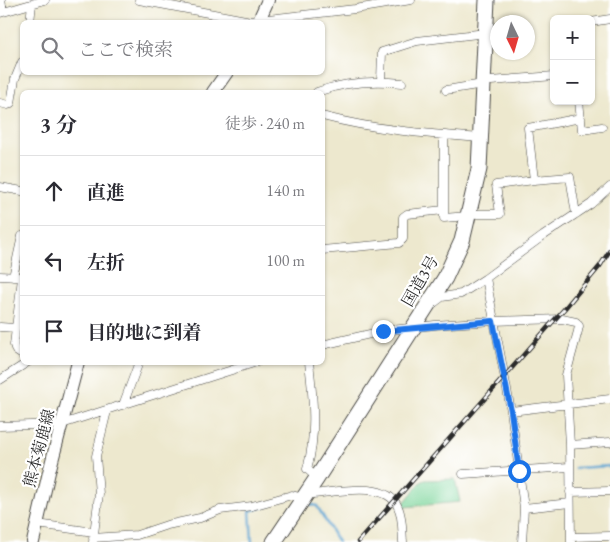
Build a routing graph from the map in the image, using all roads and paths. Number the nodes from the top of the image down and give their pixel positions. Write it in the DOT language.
graph roads {
  1 [pos="1,0"];
  2 [pos="45,0"];
  3 [pos="139,0"];
  4 [pos="268,0"];
  5 [pos="355,0"];
  6 [pos="411,0"];
  7 [pos="487,0"];
  8 [pos="494,0"];
  9 [pos="32,4"];
  10 [pos="355,9"];
  11 [pos="1,13"];
  12 [pos="610,19"];
  13 [pos="30,20"];
  14 [pos="247,20"];
  15 [pos="259,20"];
  16 [pos="267,20"];
  17 [pos="595,21"];
  18 [pos="486,33"];
  19 [pos="20,67"];
  20 [pos="225,75"];
  21 [pos="550,76"];
  22 [pos="380,80"];
  23 [pos="402,83"];
  24 [pos="487,83"];
  25 [pos="215,90"];
  26 [pos="322,90"];
  27 [pos="446,90"];
  28 [pos="0,103"];
  29 [pos="579,105"];
  30 [pos="325,117"];
  31 [pos="581,118"];
  32 [pos="602,127"];
  33 [pos="444,136"];
  34 [pos="481,138"];
  35 [pos="534,180"];
  36 [pos="0,187"];
  37 [pos="610,187"];
  38 [pos="20,191"];
  39 [pos="444,210"];
  40 [pos="576,214"];
  41 [pos="473,215"];
  42 [pos="20,245"];
  43 [pos="325,250"];
  44 [pos="0,276"];
  45 [pos="13,277"];
  46 [pos="20,278"];
  47 [pos="486,278"];
  48 [pos="20,292"];
  49 [pos="442,297"];
  50 [pos="424,310"];
  51 [pos="493,321"];
  52 [pos="0,327"];
  53 [pos="418,327"];
  54 [pos="15,328"];
  55 [pos="325,344"];
  56 [pos="20,354"];
  57 [pos="23,365"];
  58 [pos="77,365"];
  59 [pos="138,365"];
  60 [pos="248,365"];
  61 [pos="309,365"];
  62 [pos="0,380"];
  63 [pos="610,399"];
  64 [pos="567,403"];
  65 [pos="123,405"];
  66 [pos="107,411"];
  67 [pos="511,411"];
  68 [pos="62,424"];
  69 [pos="0,426"];
  70 [pos="610,442"];
  71 [pos="570,445"];
  72 [pos="570,467"];
  73 [pos="519,471"];
  74 [pos="463,474"];
  75 [pos="317,478"];
  76 [pos="610,491"];
  77 [pos="570,492"];
  78 [pos="308,496"];
  79 [pos="570,503"];
  80 [pos="524,508"];
  81 [pos="37,524"];
  82 [pos="610,536"];
  83 [pos="93,537"];
  84 [pos="571,540"];
  85 [pos="33,542"];
  86 [pos="274,542"];
  87 [pos="283,542"];
  88 [pos="403,542"];
  89 [pos="522,542"];
  1 -- 11 [label="street"];
  2 -- 9 [label="street"];
  3 -- 14 [label="street"];
  4 -- 15 [label="main road"];
  5 -- 10 [label="street"];
  6 -- 10 [label="street"];
  7 -- 18 [label="highway, 国道3号"];
  8 -- 24 [label="highway, 国道3号"];
  9 -- 11 [label="street"];
  9 -- 13 [label="street"];
  10 -- 16 [label="street"];
  12 -- 17 [label="street"];
  18 -- 22 [label="street"];
  18 -- 24 [label="highway, 国道3号"];
  19 -- 28 [label="street"];
  20 -- 25 [label="main road"];
  21 -- 24 [label="street"];
  22 -- 23 [label="street"];
  22 -- 26 [label="street"];
  24 -- 27 [label="street"];
  24 -- 34 [label="highway, 国道3号"];
  24 -- 41 [label="highway, 国道3号"];
  29 -- 31 [label="street"];
  30 -- 33 [label="street"];
  31 -- 32 [label="street"];
  31 -- 35 [label="street"];
  33 -- 34 [label="street"];
  33 -- 39 [label="street"];
  34 -- 41 [label="highway, 国道3号"];
  35 -- 40 [label="street"];
  35 -- 41 [label="street"];
  36 -- 38 [label="street"];
  37 -- 40 [label="street"];
  39 -- 41 [label="street"];
  39 -- 43 [label="street"];
  40 -- 47 [label="street"];
  41 -- 49 [label="highway, 国道3号"];
  41 -- 50 [label="highway, 国道3号"];
  42 -- 45 [label="street"];
  44 -- 45 [label="street"];
  45 -- 46 [label="street"];
  47 -- 49 [label="street"];
  47 -- 51 [label="street"];
  48 -- 54 [label="street"];
  49 -- 50 [label="street"];
  49 -- 53 [label="highway, 国道3号"];
  50 -- 53 [label="highway, 国道3号"];
  51 -- 53 [label="street"];
  51 -- 64 [label="street"];
  51 -- 67 [label="street"];
  52 -- 54 [label="street"];
  53 -- 55 [label="street"];
  53 -- 75 [label="highway, 国道3号"];
  53 -- 78 [label="highway, 国道3号"];
  54 -- 56 [label="street"];
  57 -- 62 [label="street"];
  58 -- 68 [label="main road, 熊本菊鹿線"];
  59 -- 65 [label="street"];
  60 -- 65 [label="street"];
  61 -- 75 [label="street"];
  63 -- 64 [label="street"];
  64 -- 67 [label="street"];
  64 -- 71 [label="street"];
  65 -- 66 [label="street"];
  66 -- 68 [label="street"];
  66 -- 83 [label="street"];
  67 -- 73 [label="street"];
  68 -- 69 [label="street"];
  68 -- 81 [label="main road, 熊本菊鹿線"];
  70 -- 71 [label="street"];
  71 -- 72 [label="street"];
  72 -- 73 [label="street"];
  72 -- 77 [label="street"];
  73 -- 74 [label="street"];
  73 -- 80 [label="street"];
  75 -- 78 [label="highway, 国道3号"];
  76 -- 77 [label="street"];
  77 -- 79 [label="street"];
  78 -- 83 [label="street"];
  78 -- 86 [label="highway, 国道3号"];
  78 -- 87 [label="highway, 国道3号"];
  78 -- 88 [label="street"];
  79 -- 80 [label="street"];
  79 -- 84 [label="street"];
  80 -- 89 [label="street"];
  81 -- 83 [label="street"];
  81 -- 85 [label="main road, 熊本菊鹿線"];
  82 -- 84 [label="street"];
}
